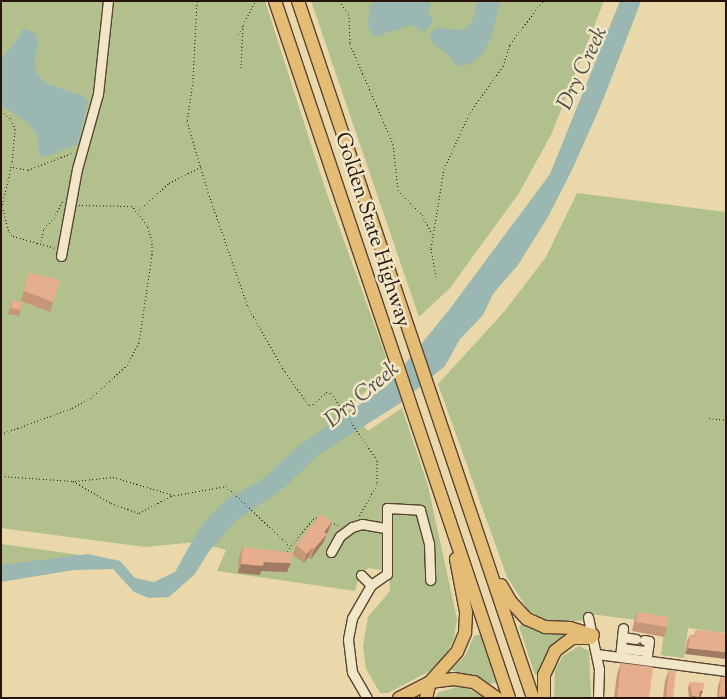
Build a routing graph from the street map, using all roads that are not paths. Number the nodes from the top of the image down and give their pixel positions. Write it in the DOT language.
graph roads {
  1 [pos="108,1"];
  2 [pos="275,1"];
  3 [pos="298,1"];
  4 [pos="62,254"];
  5 [pos="447,512"];
  6 [pos="385,528"];
  7 [pos="331,552"];
  8 [pos="486,558"];
  9 [pos="361,575"];
  10 [pos="430,580"];
  11 [pos="371,585"];
  12 [pos="588,617"];
  13 [pos="593,636"];
  14 [pos="622,643"];
  15 [pos="643,647"];
  16 [pos="597,654"];
  17 [pos="726,671"];
  18 [pos="430,682"];
  19 [pos="367,698"];
  20 [pos="399,698"];
  21 [pos="426,698"];
  22 [pos="496,698"];
  23 [pos="509,698"];
  24 [pos="532,698"];
  25 [pos="544,698"];
  26 [pos="598,698"];
  1 -- 4 [label="street"];
  2 -- 5 [label="highway, Golden State Highway"];
  3 -- 8 [label="highway, Golden State Highway"];
  5 -- 18 [label="highway"];
  5 -- 23 [label="highway, Golden State Highway"];
  6 -- 7 [label="street"];
  6 -- 10 [label="street"];
  6 -- 11 [label="street"];
  8 -- 13 [label="highway"];
  8 -- 24 [label="highway, Golden State Highway"];
  9 -- 11 [label="street"];
  11 -- 19 [label="street"];
  12 -- 13 [label="street"];
  13 -- 16 [label="street"];
  13 -- 25 [label="highway"];
  14 -- 15 [label="street"];
  14 -- 15 [label="street"];
  14 -- 16 [label="street"];
  15 -- 17 [label="street"];
  16 -- 26 [label="street"];
  18 -- 20 [label="highway"];
  18 -- 21 [label="highway"];
  18 -- 22 [label="highway"];
}
